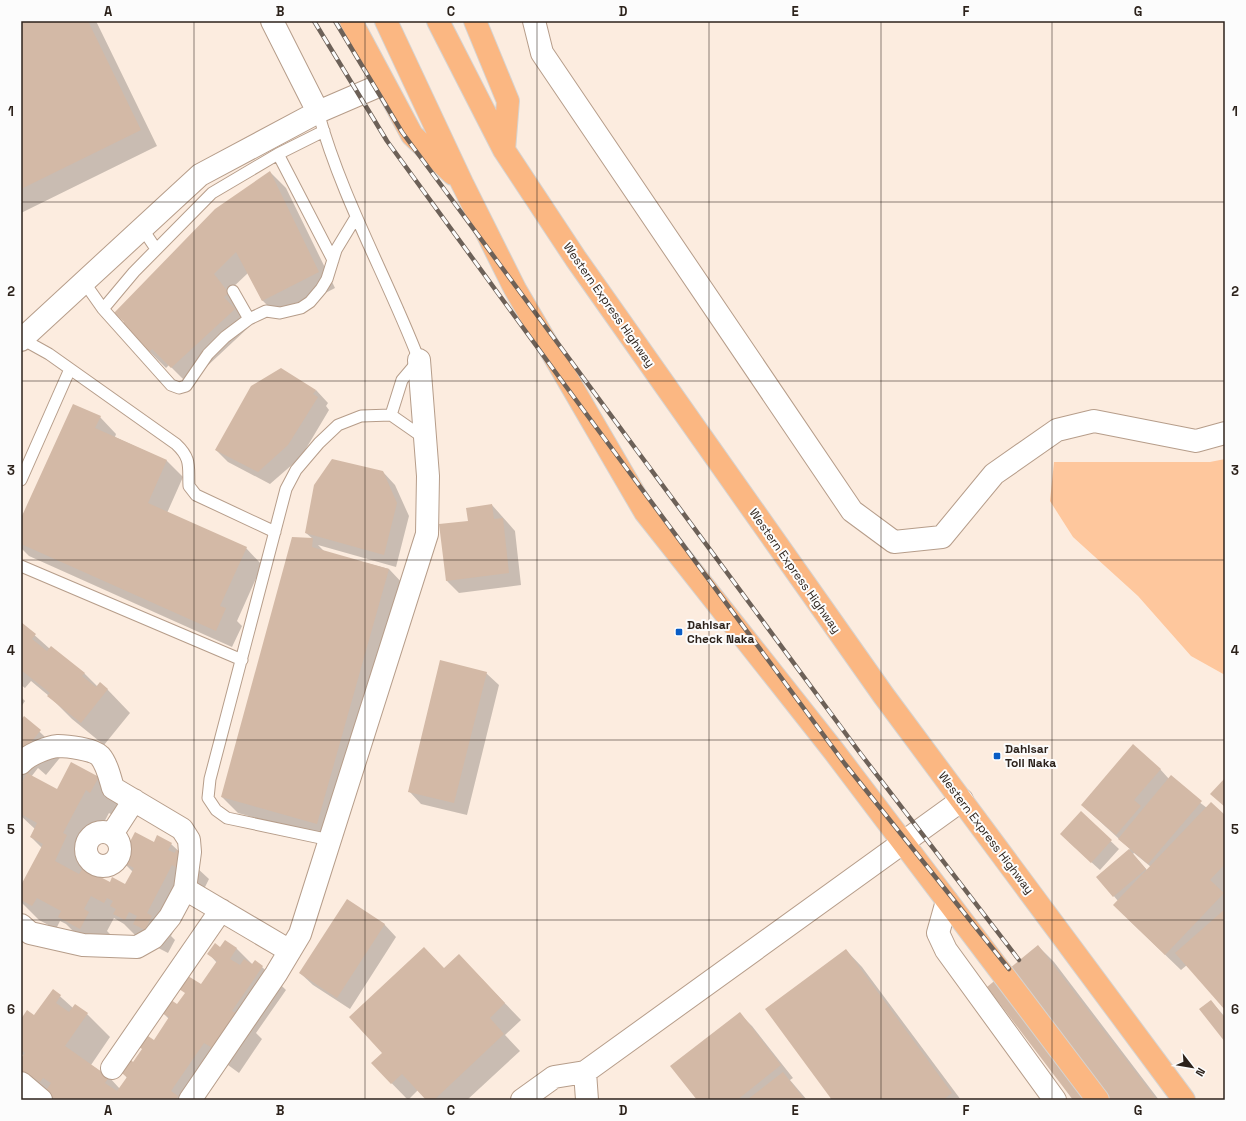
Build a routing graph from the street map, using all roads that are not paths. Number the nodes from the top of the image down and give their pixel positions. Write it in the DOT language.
graph roads {
  1 [pos="272,21"];
  2 [pos="351,21"];
  3 [pos="386,21"];
  4 [pos="438,21"];
  5 [pos="475,21"];
  6 [pos="493,21"];
  7 [pos="534,21"];
  8 [pos="493,66"];
  9 [pos="383,84"];
  10 [pos="321,122"];
  11 [pos="504,150"];
  12 [pos="278,154"];
  13 [pos="462,183"];
  14 [pos="356,217"];
  15 [pos="142,228"];
  16 [pos="156,249"];
  17 [pos="333,260"];
  18 [pos="84,282"];
  19 [pos="233,291"];
  20 [pos="104,309"];
  21 [pos="249,319"];
  22 [pos="21,339"];
  23 [pos="419,360"];
  24 [pos="70,369"];
  25 [pos="391,415"];
  26 [pos="1225,433"];
  27 [pos="424,438"];
  28 [pos="21,480"];
  29 [pos="275,532"];
  30 [pos="21,566"];
  31 [pos="242,660"];
  32 [pos="21,763"];
  33 [pos="134,800"];
  34 [pos="962,800"];
  35 [pos="112,834"];
  36 [pos="330,840"];
  37 [pos="903,843"];
  38 [pos="185,889"];
  39 [pos="947,901"];
  40 [pos="221,910"];
  41 [pos="21,925"];
  42 [pos="290,951"];
  43 [pos="112,1068"];
  44 [pos="585,1072"];
  45 [pos="21,1083"];
  46 [pos="41,1100"];
  47 [pos="190,1100"];
  48 [pos="522,1100"];
  49 [pos="587,1100"];
  50 [pos="1055,1100"];
  51 [pos="1098,1100"];
  52 [pos="1184,1100"];
  1 -- 10 [label="street"];
  2 -- 9 [label="highway"];
  3 -- 13 [label="highway"];
  4 -- 11 [label="highway, Western Express Highway"];
  5 -- 8 [label="highway"];
  6 -- 8 [label="highway"];
  7 -- 26 [label="street"];
  8 -- 11 [label="highway"];
  9 -- 10 [label="street"];
  9 -- 13 [label="highway"];
  10 -- 12 [label="lane"];
  10 -- 14 [label="lane"];
  10 -- 15 [label="street"];
  11 -- 34 [label="highway, Western Express Highway"];
  12 -- 16 [label="lane"];
  12 -- 17 [label="lane"];
  13 -- 37 [label="highway"];
  14 -- 17 [label="lane"];
  14 -- 23 [label="lane"];
  15 -- 16 [label="lane"];
  15 -- 18 [label="street"];
  16 -- 20 [label="lane"];
  17 -- 21 [label="lane"];
  18 -- 20 [label="lane"];
  18 -- 22 [label="street"];
  19 -- 21 [label="lane"];
  20 -- 21 [label="lane"];
  22 -- 24 [label="lane"];
  23 -- 25 [label="lane"];
  23 -- 27 [label="street"];
  24 -- 28 [label="lane"];
  24 -- 29 [label="lane"];
  25 -- 27 [label="lane"];
  25 -- 29 [label="lane"];
  27 -- 36 [label="street"];
  29 -- 31 [label="lane"];
  30 -- 31 [label="lane"];
  31 -- 36 [label="lane"];
  32 -- 33 [label="street"];
  33 -- 35 [label="street"];
  33 -- 38 [label="street"];
  34 -- 37 [label="street"];
  34 -- 52 [label="highway, Western Express Highway"];
  36 -- 42 [label="street"];
  37 -- 39 [label="highway"];
  37 -- 44 [label="street"];
  38 -- 40 [label="street"];
  38 -- 41 [label="street"];
  39 -- 50 [label="street"];
  39 -- 51 [label="highway"];
  40 -- 42 [label="street"];
  40 -- 43 [label="street"];
  42 -- 47 [label="street"];
  44 -- 48 [label="street"];
  44 -- 49 [label="street"];
  45 -- 46 [label="street"];
}
